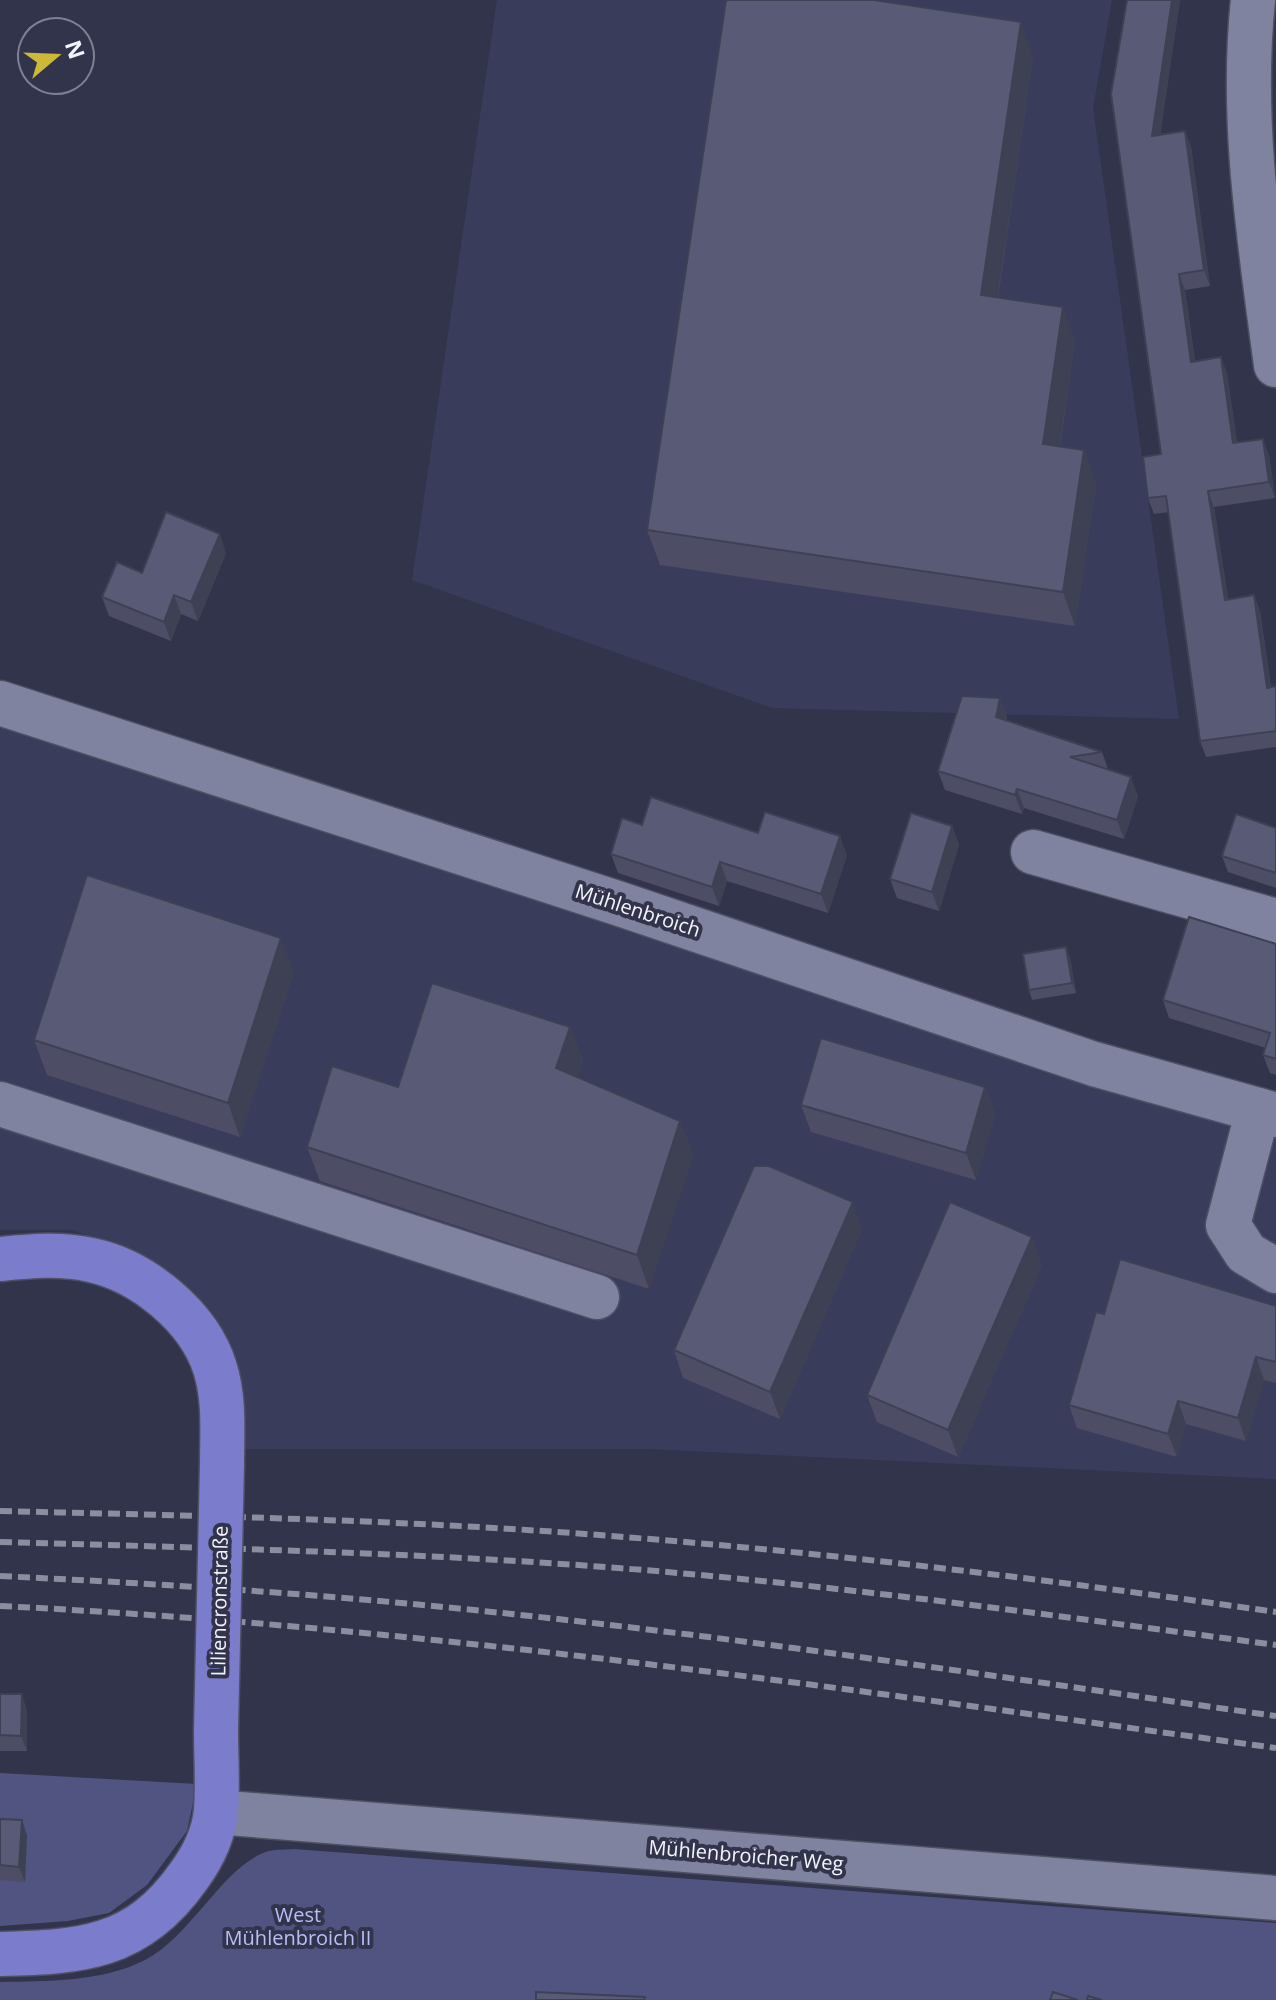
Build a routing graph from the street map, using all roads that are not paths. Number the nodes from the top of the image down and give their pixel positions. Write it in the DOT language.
graph roads {
  1 [pos="1253,0"];
  2 [pos="1276,365"];
  3 [pos="0,703"];
  4 [pos="1033,852"];
  5 [pos="1276,921"];
  6 [pos="0,1104"];
  7 [pos="1267,1112"];
  8 [pos="0,1259"];
  9 [pos="1276,1271"];
  10 [pos="597,1297"];
  11 [pos="216,1812"];
  12 [pos="1276,1898"];
  13 [pos="0,1954"];
  1 -- 2 [label="street"];
  3 -- 7 [label="street, Mühlenbroich"];
  4 -- 5 [label="street"];
  6 -- 10 [label="street"];
  7 -- 9 [label="street"];
  8 -- 11 [label="main road, Liliencronstraße, bridge"];
  11 -- 12 [label="street, Mühlenbroicher Weg"];
  11 -- 13 [label="main road, Liliencronstraße"];
}
